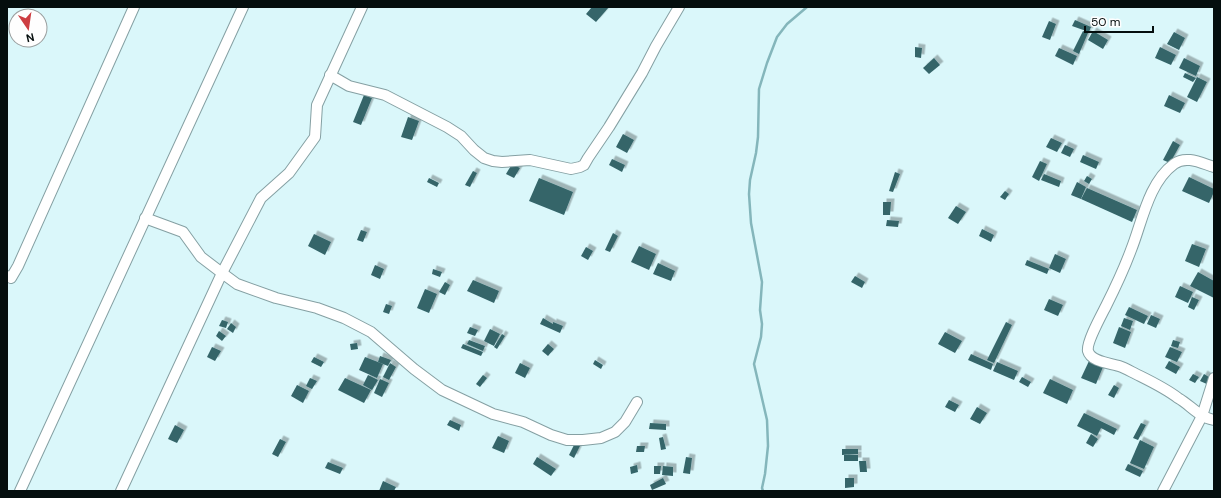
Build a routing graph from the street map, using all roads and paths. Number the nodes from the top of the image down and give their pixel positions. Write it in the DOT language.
graph roads {
  1 [pos="134,7"];
  2 [pos="243,7"];
  3 [pos="362,7"];
  4 [pos="679,7"];
  5 [pos="330,75"];
  6 [pos="1214,167"];
  7 [pos="145,218"];
  8 [pos="222,273"];
  9 [pos="7,276"];
  10 [pos="1214,378"];
  11 [pos="637,402"];
  12 [pos="1202,416"];
  13 [pos="1214,420"];
  14 [pos="1166,488"];
  15 [pos="20,491"];
  16 [pos="120,491"];
  1 -- 9 [label="street"];
  2 -- 7 [label="street"];
  3 -- 5 [label="street"];
  4 -- 5 [label="street"];
  5 -- 8 [label="street"];
  6 -- 12 [label="street"];
  7 -- 8 [label="street"];
  7 -- 15 [label="street"];
  8 -- 11 [label="street"];
  8 -- 16 [label="street"];
  10 -- 12 [label="street"];
  12 -- 13 [label="street"];
  12 -- 14 [label="street"];
}
